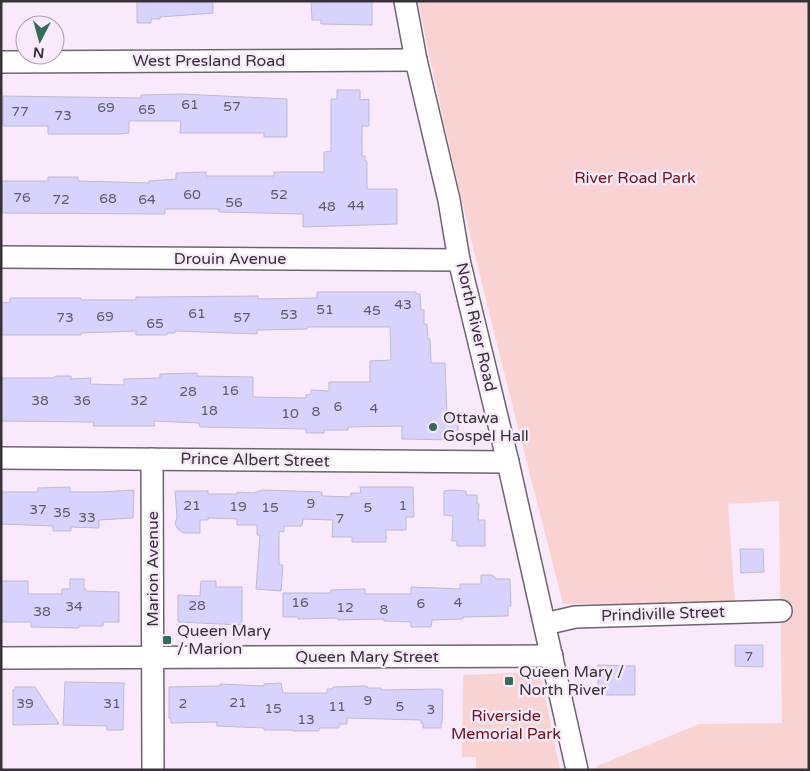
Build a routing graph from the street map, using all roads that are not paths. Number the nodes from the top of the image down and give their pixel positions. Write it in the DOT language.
graph roads {
  1 [pos="405,1"];
  2 [pos="416,60"];
  3 [pos="1,62"];
  4 [pos="1,257"];
  5 [pos="459,260"];
  6 [pos="1,458"];
  7 [pos="152,459"];
  8 [pos="508,462"];
  9 [pos="781,611"];
  10 [pos="545,624"];
  11 [pos="552,656"];
  12 [pos="1,658"];
  13 [pos="153,659"];
  14 [pos="154,770"];
  15 [pos="577,770"];
  1 -- 2 [label="street, North River Road"];
  2 -- 3 [label="street, West Presland Road"];
  2 -- 5 [label="street, North River Road"];
  4 -- 5 [label="street, Drouin Avenue"];
  5 -- 8 [label="street, North River Road"];
  6 -- 7 [label="street, Prince Albert Street"];
  7 -- 8 [label="street, Prince Albert Street"];
  7 -- 13 [label="street, Marion Avenue"];
  8 -- 10 [label="street, North River Road"];
  9 -- 10 [label="street, Prindiville Street"];
  10 -- 11 [label="street, North River Road"];
  11 -- 13 [label="street, Queen Mary Street"];
  11 -- 15 [label="street, North River Road"];
  12 -- 13 [label="street, Queen Mary Street"];
  13 -- 14 [label="street, Marion Avenue"];
}
